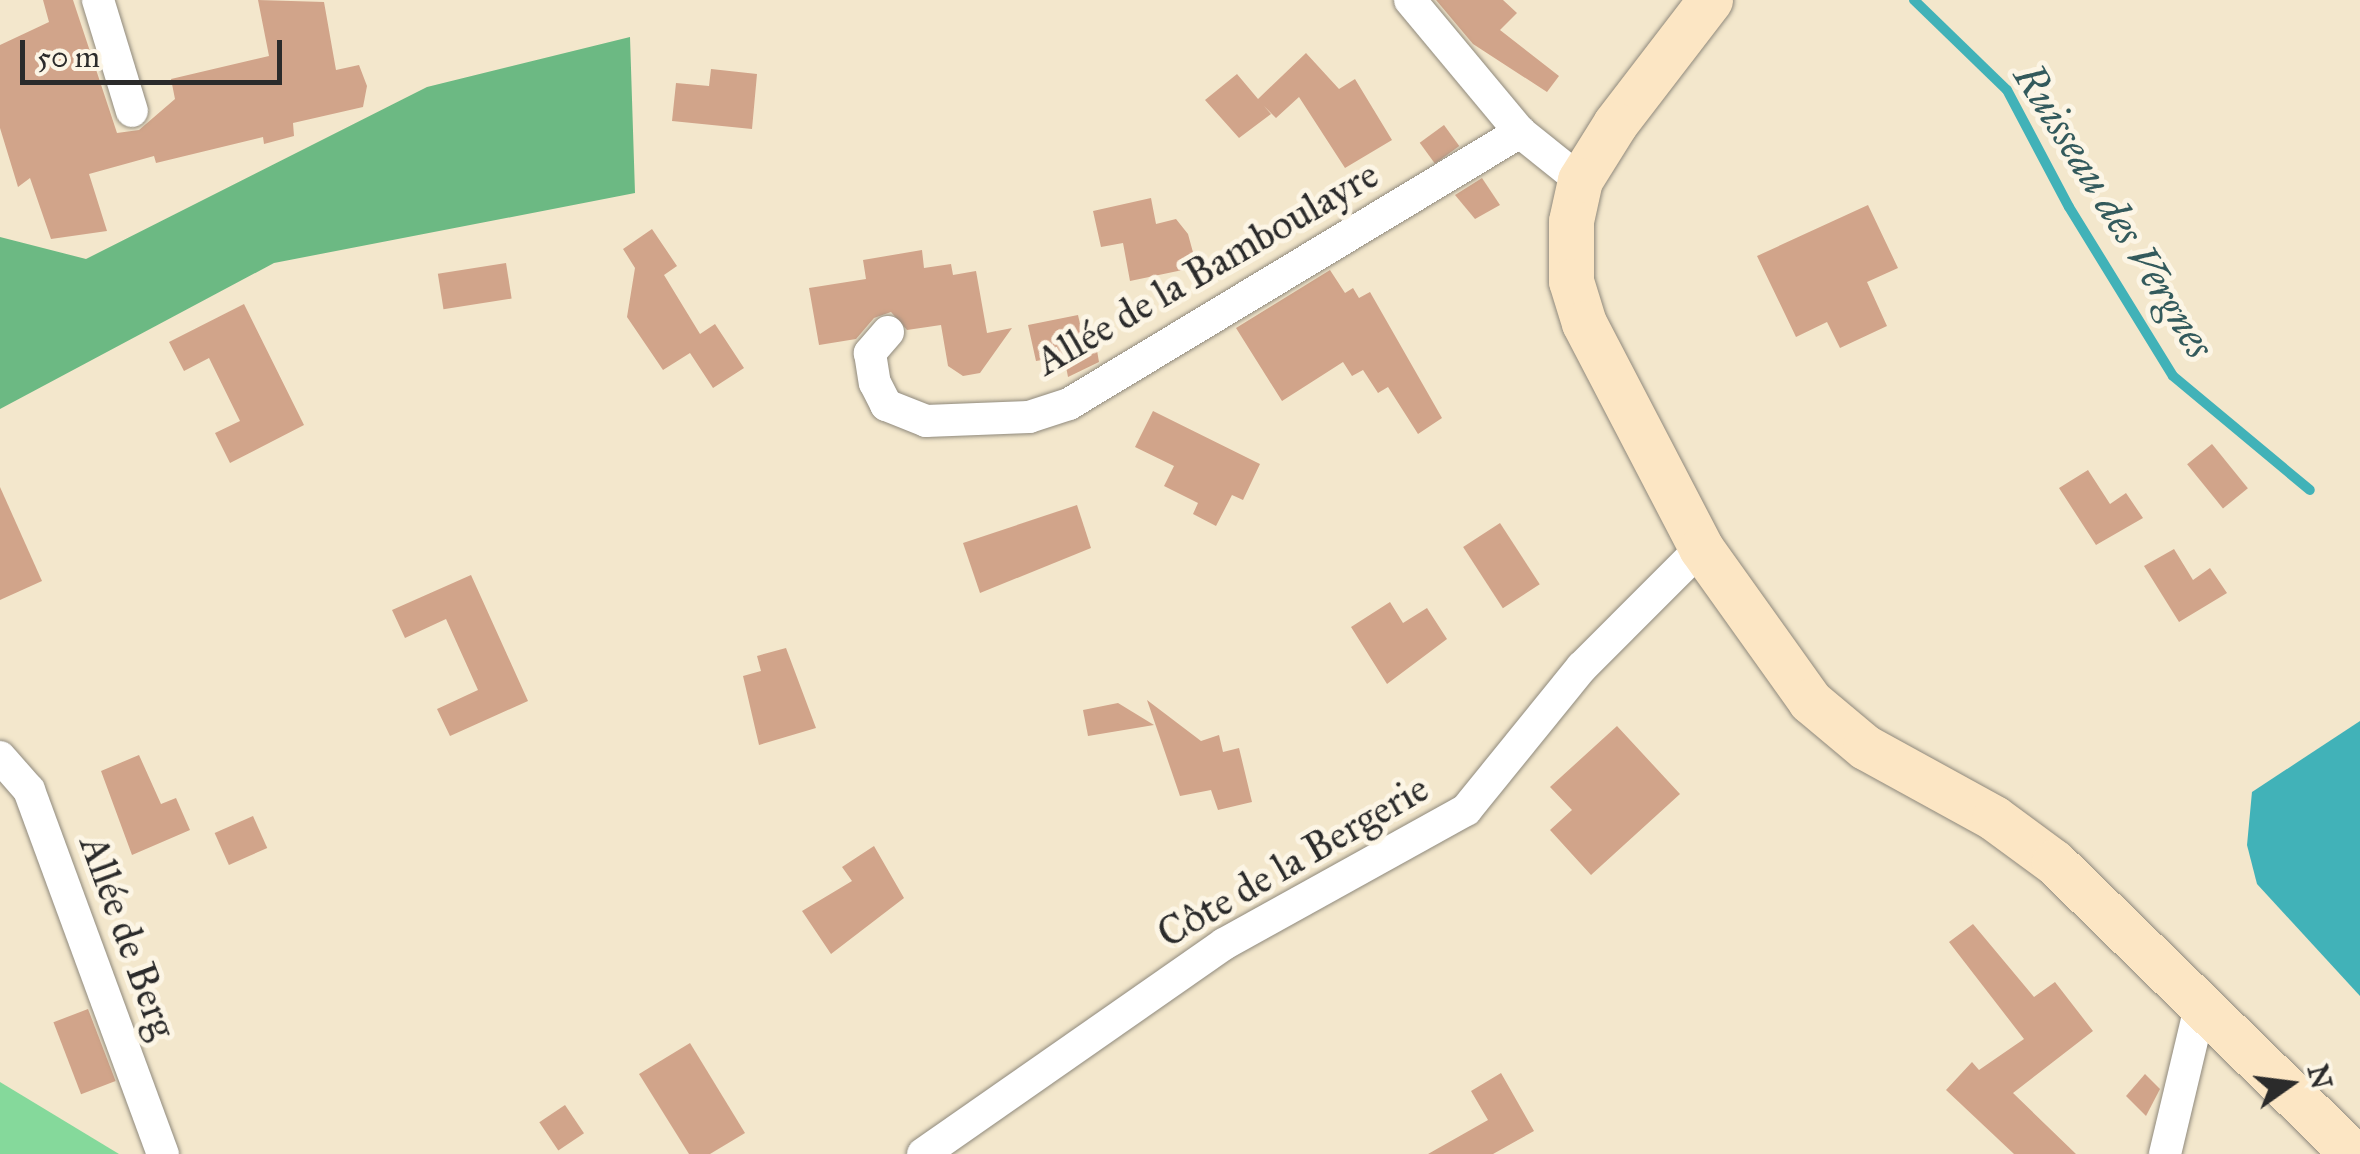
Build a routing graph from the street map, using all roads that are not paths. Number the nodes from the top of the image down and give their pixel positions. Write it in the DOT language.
graph roads {
  1 [pos="98,0"];
  2 [pos="1410,0"];
  3 [pos="1710,0"];
  4 [pos="132,112"];
  5 [pos="1520,132"];
  6 [pos="1580,180"];
  7 [pos="888,332"];
  8 [pos="1702,548"];
  9 [pos="0,757"];
  10 [pos="2201,1004"];
  11 [pos="163,1154"];
  12 [pos="924,1154"];
  13 [pos="2165,1154"];
  14 [pos="2353,1154"];
  1 -- 4 [label="street"];
  2 -- 5 [label="street"];
  3 -- 6 [label="street"];
  5 -- 6 [label="street"];
  5 -- 7 [label="street, Allée de la Bamboulayre"];
  6 -- 8 [label="street"];
  8 -- 10 [label="street"];
  8 -- 12 [label="street, Côte de la Bergerie"];
  9 -- 11 [label="street, Allée de Berg"];
  10 -- 13 [label="street"];
  10 -- 14 [label="street"];
}
